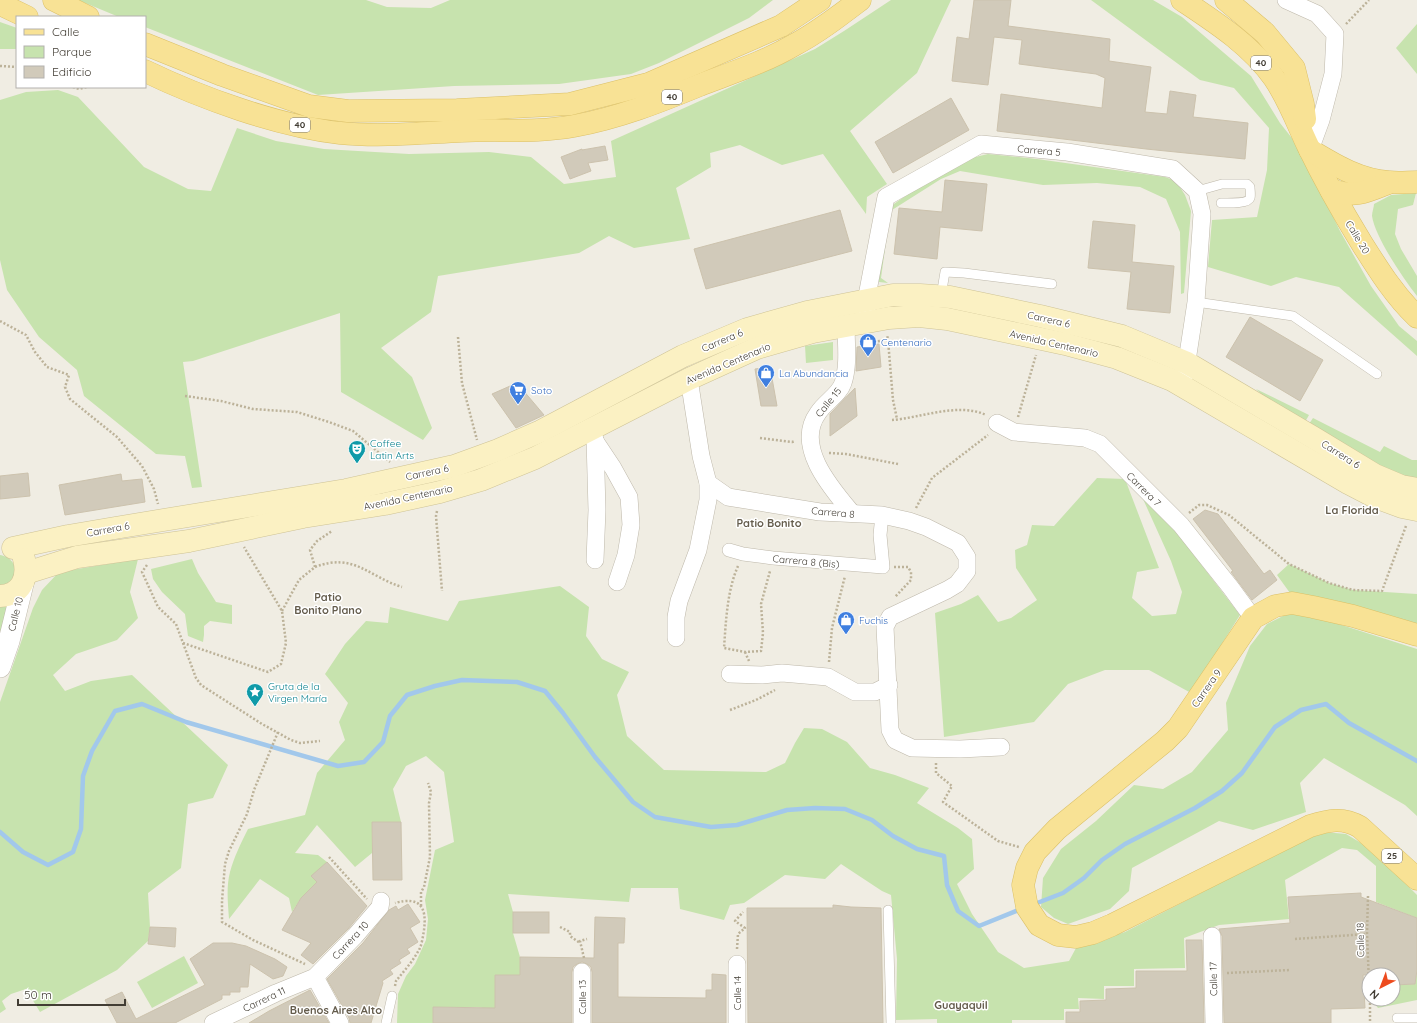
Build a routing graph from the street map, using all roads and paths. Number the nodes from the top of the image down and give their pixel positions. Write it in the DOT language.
graph roads {
  1 [pos="54,0"];
  2 [pos="820,0"];
  3 [pos="860,0"];
  4 [pos="1182,0"];
  5 [pos="1226,0"];
  6 [pos="1286,0"];
  7 [pos="1369,0"];
  8 [pos="0,4"];
  9 [pos="24,16"];
  10 [pos="86,16"];
  11 [pos="1335,34"];
  12 [pos="146,44"];
  13 [pos="0,66"];
  14 [pos="16,67"];
  15 [pos="146,71"];
  16 [pos="1310,150"];
  17 [pos="1389,182"];
  18 [pos="1417,182"];
  19 [pos="1331,190"];
  20 [pos="1197,191"];
  21 [pos="1221,203"];
  22 [pos="1052,284"];
  23 [pos="941,296"];
  24 [pos="1196,302"];
  25 [pos="867,311"];
  26 [pos="1417,317"];
  27 [pos="0,321"];
  28 [pos="846,325"];
  29 [pos="458,337"];
  30 [pos="1041,339"];
  31 [pos="888,340"];
  32 [pos="1187,363"];
  33 [pos="1378,374"];
  34 [pos="690,379"];
  35 [pos="1182,386"];
  36 [pos="185,396"];
  37 [pos="897,419"];
  38 [pos="892,420"];
  39 [pos="997,423"];
  40 [pos="1014,432"];
  41 [pos="593,435"];
  42 [pos="809,436"];
  43 [pos="760,438"];
  44 [pos="813,454"];
  45 [pos="479,456"];
  46 [pos="898,464"];
  47 [pos="406,476"];
  48 [pos="708,483"];
  49 [pos="440,492"];
  50 [pos="1416,502"];
  51 [pos="852,513"];
  52 [pos="882,515"];
  53 [pos="162,520"];
  54 [pos="909,521"];
  55 [pos="1181,525"];
  56 [pos="337,528"];
  57 [pos="243,529"];
  58 [pos="7,546"];
  59 [pos="729,550"];
  60 [pos="743,554"];
  61 [pos="773,558"];
  62 [pos="595,560"];
  63 [pos="148,564"];
  64 [pos="848,564"];
  65 [pos="315,567"];
  66 [pos="908,567"];
  67 [pos="24,578"];
  68 [pos="617,582"];
  69 [pos="402,587"];
  70 [pos="442,591"];
  71 [pos="0,596"];
  72 [pos="282,611"];
  73 [pos="890,617"];
  74 [pos="1253,618"];
  75 [pos="1417,636"];
  76 [pos="676,638"];
  77 [pos="183,643"];
  78 [pos="0,667"];
  79 [pos="730,674"];
  80 [pos="828,677"];
  81 [pos="889,685"];
  82 [pos="780,689"];
  83 [pos="730,710"];
  84 [pos="278,732"];
  85 [pos="320,741"];
  86 [pos="1001,747"];
  87 [pos="936,748"];
  88 [pos="428,783"];
  89 [pos="1031,860"];
  90 [pos="1417,879"];
  91 [pos="1368,896"];
  92 [pos="381,901"];
  93 [pos="421,906"];
  94 [pos="888,910"];
  95 [pos="743,912"];
  96 [pos="560,927"];
  97 [pos="738,934"];
  98 [pos="1367,934"];
  99 [pos="1212,936"];
  100 [pos="587,939"];
  101 [pos="1295,939"];
  102 [pos="737,964"];
  103 [pos="1368,967"];
  104 [pos="1290,970"];
  105 [pos="582,972"];
  106 [pos="1213,973"];
  107 [pos="315,977"];
  108 [pos="392,996"];
  109 [pos="1370,1007"];
  110 [pos="1397,1018"];
  111 [pos="1417,1018"];
  112 [pos="213,1023"];
  113 [pos="340,1023"];
  114 [pos="386,1023"];
  115 [pos="582,1023"];
  116 [pos="737,1023"];
  117 [pos="891,1023"];
  118 [pos="1214,1023"];
  119 [pos="1370,1023"];
  1 -- 10 [label="main road"];
  2 -- 12 [label="main road"];
  3 -- 15 [label="main road, 40"];
  4 -- 16 [label="main road, 40"];
  5 -- 16 [label="main road"];
  6 -- 11 [label="street"];
  7 -- 11 [label="path"];
  8 -- 9 [label="main road"];
  11 -- 16 [label="street"];
  13 -- 14 [label="path"];
  16 -- 17 [label="main road"];
  16 -- 19 [label="main road, Calle 20"];
  17 -- 18 [label="main road"];
  17 -- 19 [label="main road"];
  19 -- 26 [label="main road, Calle 20"];
  20 -- 21 [label="lane"];
  20 -- 24 [label="street"];
  20 -- 25 [label="street, Carrera 5"];
  22 -- 23 [label="lane"];
  23 -- 25 [label="main road, Carrera 6"];
  23 -- 32 [label="main road, Carrera 6"];
  24 -- 32 [label="street"];
  24 -- 33 [label="lane"];
  25 -- 28 [label="main road, Avenida Centenario"];
  25 -- 30 [label="main road, Avenida Centenario"];
  25 -- 45 [label="main road, Carrera 6"];
  27 -- 53 [label="path"];
  28 -- 34 [label="main road, Avenida Centenario"];
  28 -- 42 [label="street, Calle 15"];
  29 -- 45 [label="path"];
  30 -- 35 [label="main road, Avenida Centenario"];
  30 -- 40 [label="path"];
  31 -- 37 [label="path"];
  32 -- 35 [label="street"];
  32 -- 50 [label="main road, Carrera 6"];
  34 -- 41 [label="main road, Avenida Centenario"];
  34 -- 48 [label="street"];
  35 -- 50 [label="main road, Avenida Centenario"];
  36 -- 47 [label="path"];
  37 -- 38 [label="path"];
  37 -- 39 [label="path"];
  39 -- 40 [label="street, Carrera 7"];
  39 -- 54 [label="path"];
  40 -- 55 [label="street, Carrera 7"];
  41 -- 49 [label="main road, Avenida Centenario"];
  41 -- 62 [label="street"];
  41 -- 68 [label="street"];
  42 -- 43 [label="path"];
  42 -- 44 [label="street"];
  44 -- 46 [label="path"];
  44 -- 51 [label="street"];
  45 -- 47 [label="main road, Carrera 6"];
  47 -- 53 [label="main road, Carrera 6"];
  48 -- 51 [label="street, Carrera 8"];
  48 -- 76 [label="street"];
  49 -- 57 [label="main road, Avenida Centenario"];
  49 -- 70 [label="path"];
  50 -- 55 [label="path"];
  51 -- 52 [label="street, Carrera 8"];
  52 -- 54 [label="street, Carrera 8"];
  52 -- 64 [label="street, Carrera 8 (Bis)"];
  53 -- 58 [label="main road, Carrera 6"];
  54 -- 73 [label="street, Carrera 8"];
  55 -- 74 [label="street, Carrera 7"];
  56 -- 65 [label="path"];
  57 -- 67 [label="main road, Avenida Centenario"];
  57 -- 72 [label="path"];
  58 -- 67 [label="main road"];
  59 -- 60 [label="street, Carrera 8 (Bis)"];
  60 -- 61 [label="street, Carrera 8 (Bis)"];
  60 -- 61 [label="path"];
  61 -- 64 [label="street, Carrera 8 (Bis)"];
  63 -- 77 [label="path"];
  64 -- 80 [label="path"];
  65 -- 69 [label="path"];
  65 -- 72 [label="path"];
  66 -- 73 [label="path"];
  67 -- 71 [label="main road, Avenida Centenario"];
  67 -- 78 [label="street, Calle 10"];
  72 -- 77 [label="path"];
  73 -- 81 [label="street"];
  74 -- 75 [label="main road, Carrera 9"];
  74 -- 89 [label="main road, Carrera 9"];
  77 -- 84 [label="path"];
  79 -- 80 [label="street"];
  80 -- 81 [label="street"];
  81 -- 87 [label="street"];
  82 -- 83 [label="path"];
  84 -- 85 [label="path"];
  84 -- 107 [label="path"];
  86 -- 87 [label="street"];
  87 -- 89 [label="path"];
  88 -- 93 [label="path"];
  89 -- 90 [label="main road, 25"];
  91 -- 98 [label="path, Calle 18"];
  92 -- 107 [label="street, Carrera 10"];
  94 -- 117 [label="lane"];
  95 -- 97 [label="path"];
  96 -- 100 [label="path"];
  98 -- 101 [label="path"];
  98 -- 103 [label="path, Calle 18"];
  99 -- 106 [label="street, Calle 17"];
  102 -- 116 [label="street, Calle 14"];
  104 -- 106 [label="path"];
  105 -- 115 [label="street, Calle 13"];
  106 -- 118 [label="street, Calle 17"];
  107 -- 112 [label="street, Carrera 11"];
  107 -- 113 [label="street"];
  108 -- 114 [label="lane"];
  109 -- 119 [label="path"];
  110 -- 111 [label="lane"];
}
